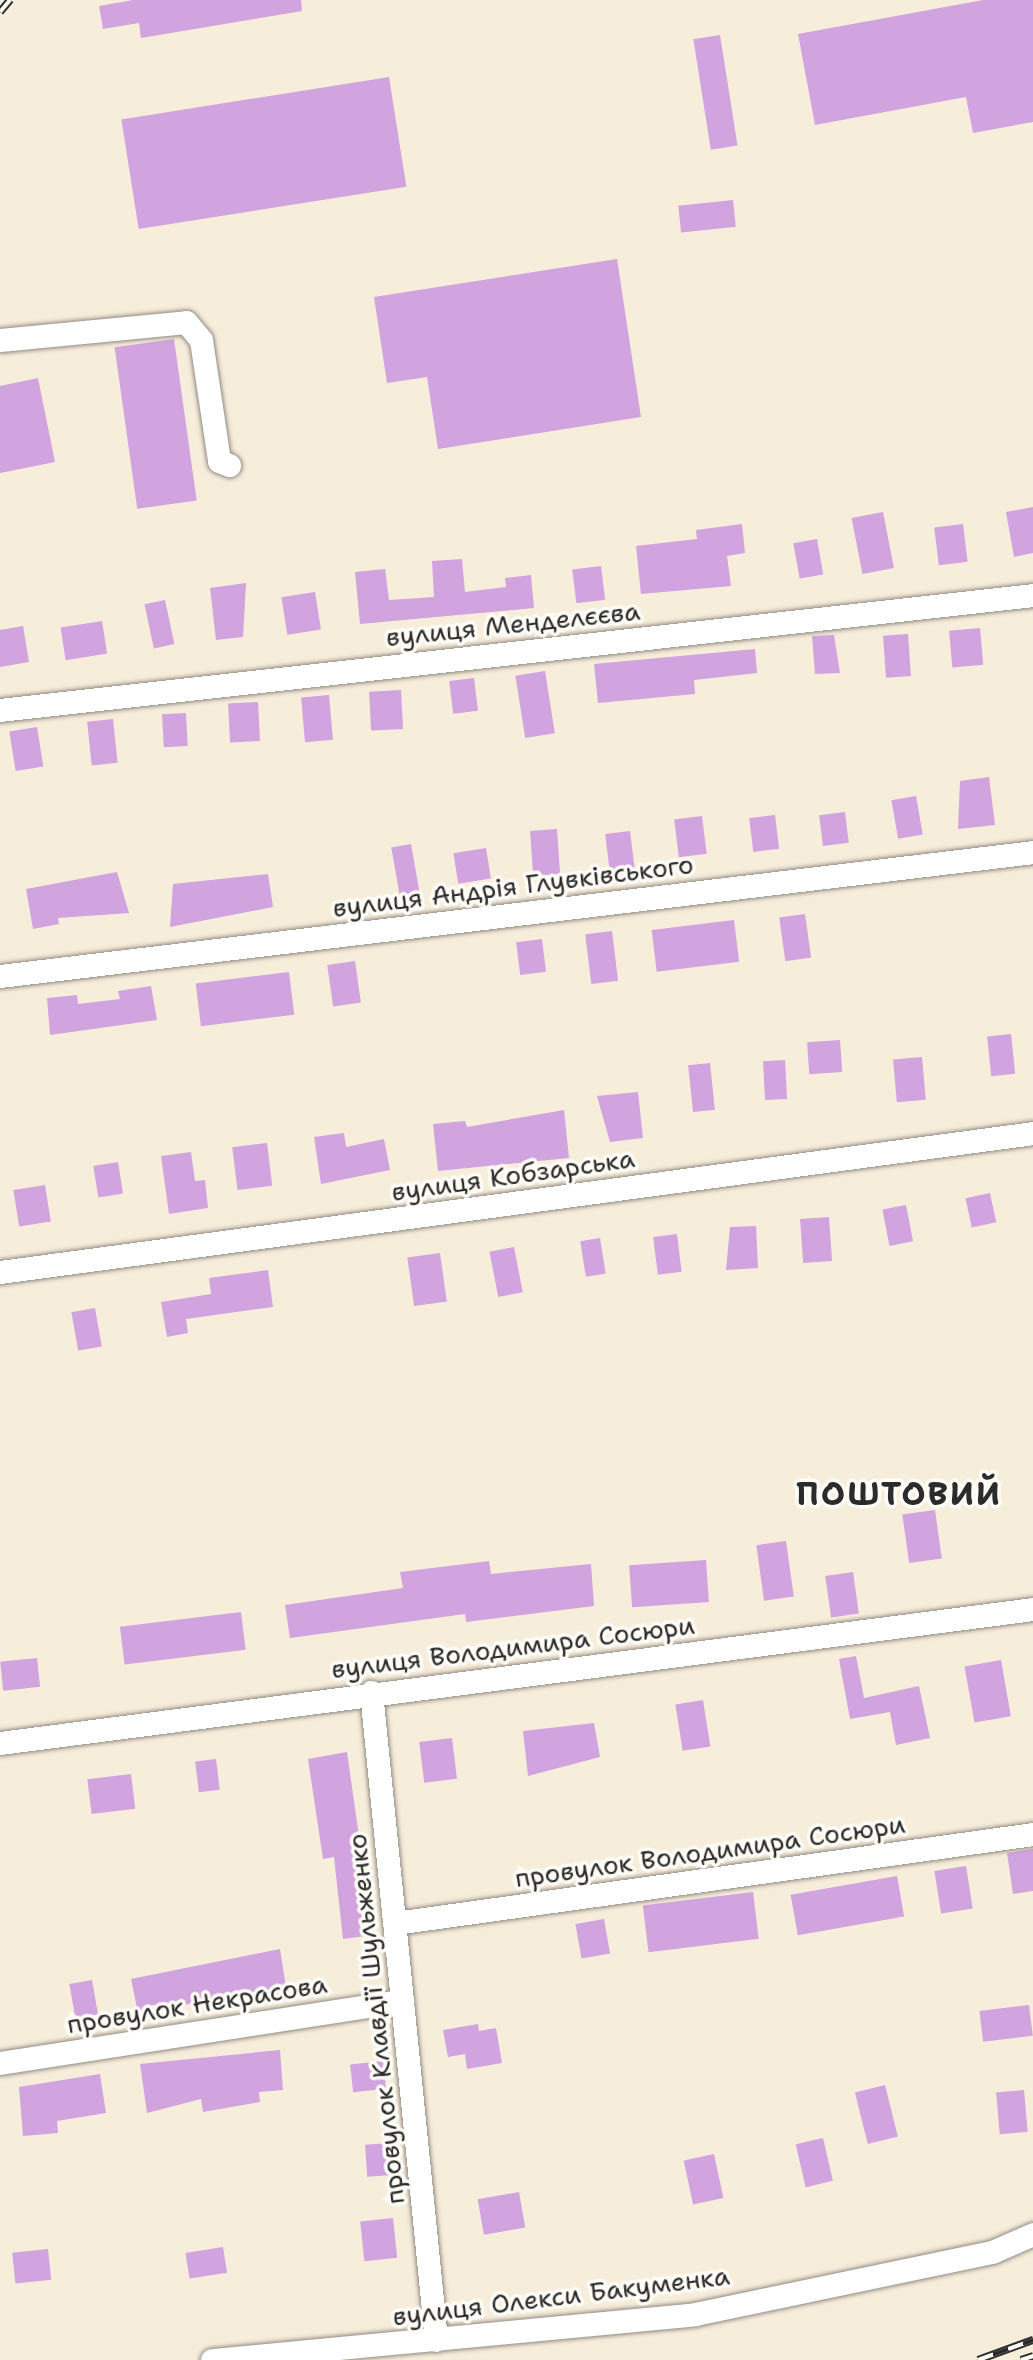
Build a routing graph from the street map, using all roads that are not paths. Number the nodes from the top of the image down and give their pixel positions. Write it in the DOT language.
graph roads {
  1 [pos="0,340"];
  2 [pos="229,465"];
  3 [pos="1033,595"];
  4 [pos="0,710"];
  5 [pos="1033,852"];
  6 [pos="0,976"];
  7 [pos="1033,1133"];
  8 [pos="0,1272"];
  9 [pos="1033,1609"];
  10 [pos="371,1692"];
  11 [pos="0,1743"];
  12 [pos="1033,1834"];
  13 [pos="395,1923"];
  14 [pos="402,2001"];
  15 [pos="0,2063"];
  16 [pos="1033,2234"];
  17 [pos="436,2340"];
  18 [pos="212,2360"];
  1 -- 2 [label="street"];
  3 -- 4 [label="street, вулиця Менделєєва"];
  5 -- 6 [label="street, вулиця Андрія Глувківського"];
  7 -- 8 [label="street, вулиця Кобзарська"];
  9 -- 10 [label="street, вулиця Володимира Сосюри"];
  10 -- 11 [label="street, вулиця Володимира Сосюри"];
  10 -- 13 [label="street, провулок Клавдії Шульженко"];
  12 -- 13 [label="street, провулок Володимира Сосюри"];
  13 -- 14 [label="street, провулок Клавдії Шульженко"];
  14 -- 15 [label="street, провулок Некрасова"];
  14 -- 17 [label="street, провулок Клавдії Шульженко"];
  16 -- 17 [label="street, вулиця Олекси Бакуменка"];
  17 -- 18 [label="street, вулиця Олекси Бакуменка"];
}
